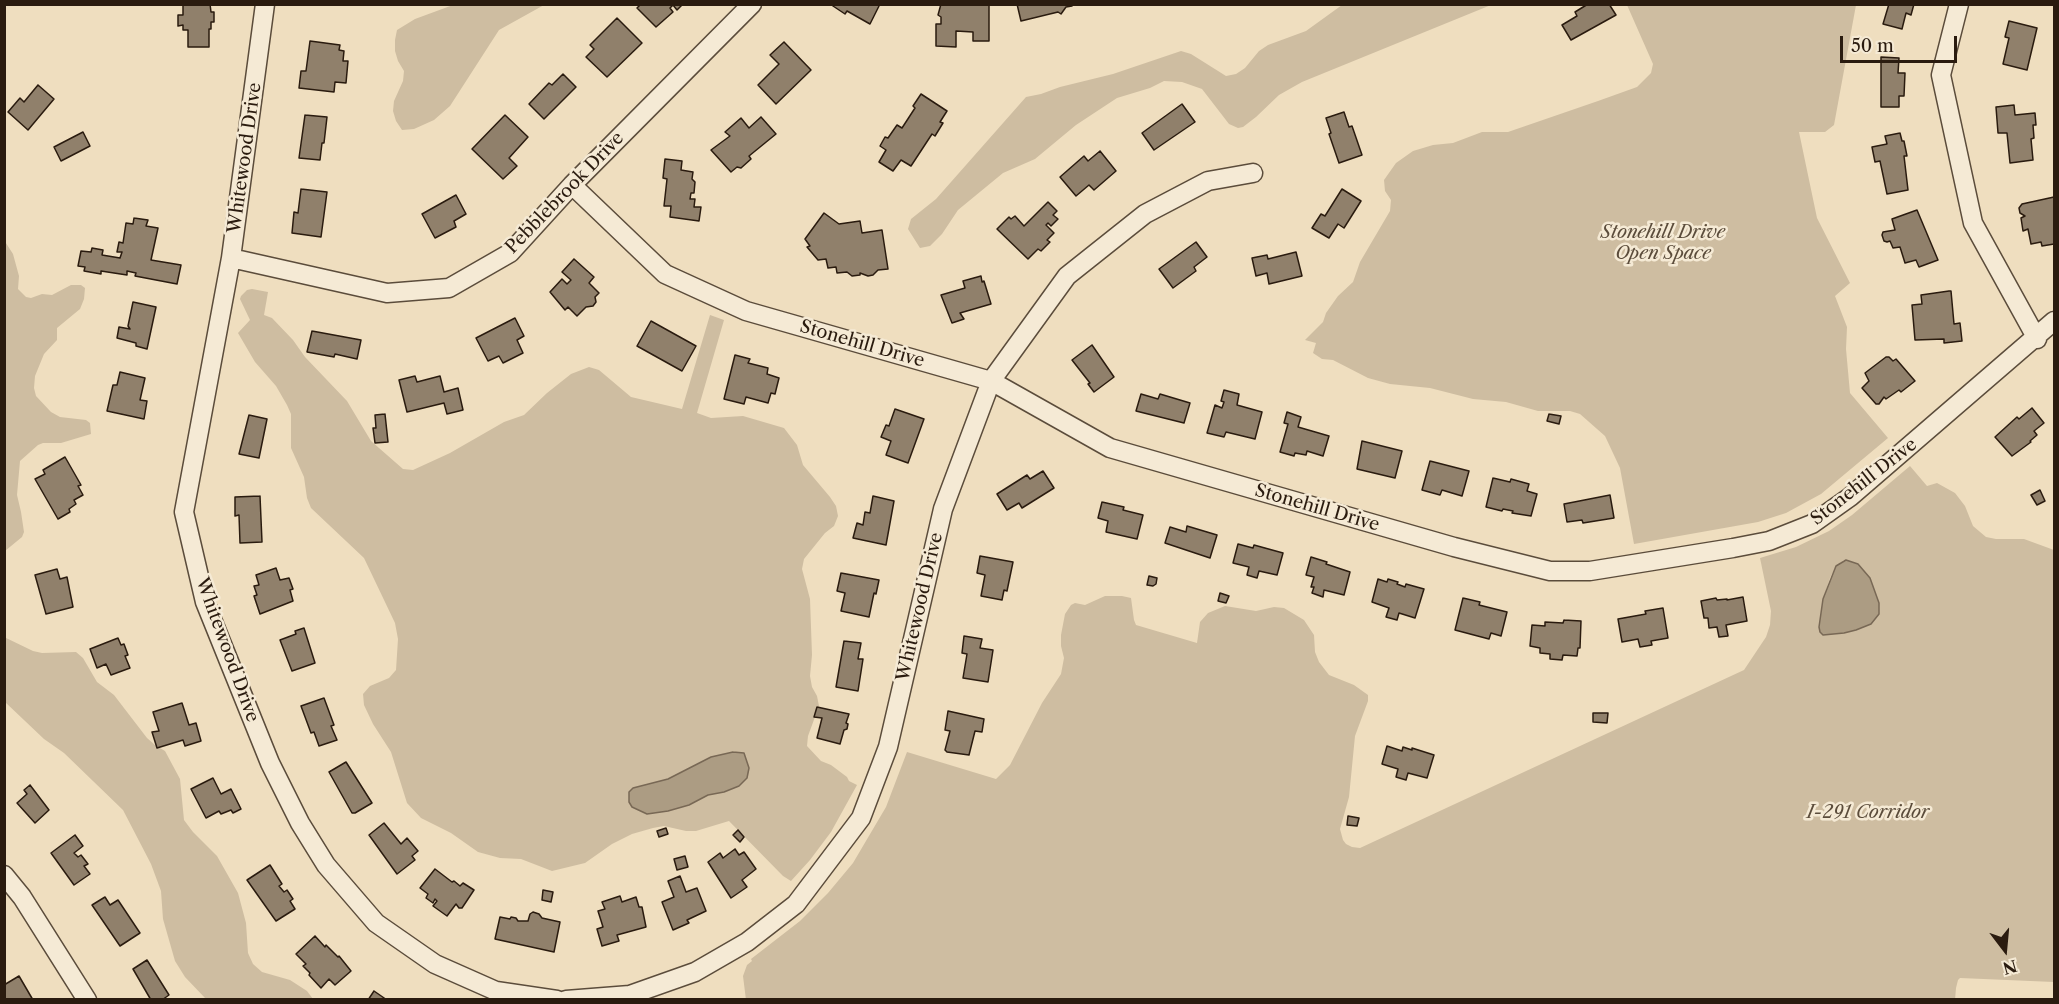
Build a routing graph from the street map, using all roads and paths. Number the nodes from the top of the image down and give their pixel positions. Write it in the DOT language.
graph roads {
  1 [pos="265,4"];
  2 [pos="752,4"];
  3 [pos="1959,4"];
  4 [pos="1253,173"];
  5 [pos="572,185"];
  6 [pos="231,258"];
  7 [pos="2055,321"];
  8 [pos="2037,339"];
  9 [pos="991,381"];
  10 [pos="4,875"];
  11 [pos="87,999"];
  12 [pos="557,999"];
  13 [pos="566,999"];
  1 -- 6 [label="street, Whitewood Drive"];
  2 -- 5 [label="street, Pebblebrook Drive"];
  3 -- 8 [label="street"];
  4 -- 9 [label="street, Whitewood Drive"];
  5 -- 6 [label="street, Pebblebrook Drive"];
  5 -- 9 [label="street, Stonehill Drive"];
  6 -- 12 [label="street, Whitewood Drive"];
  7 -- 8 [label="street, Stonehill Drive"];
  8 -- 9 [label="street, Stonehill Drive"];
  9 -- 13 [label="street, Whitewood Drive"];
  10 -- 11 [label="street"];
}
